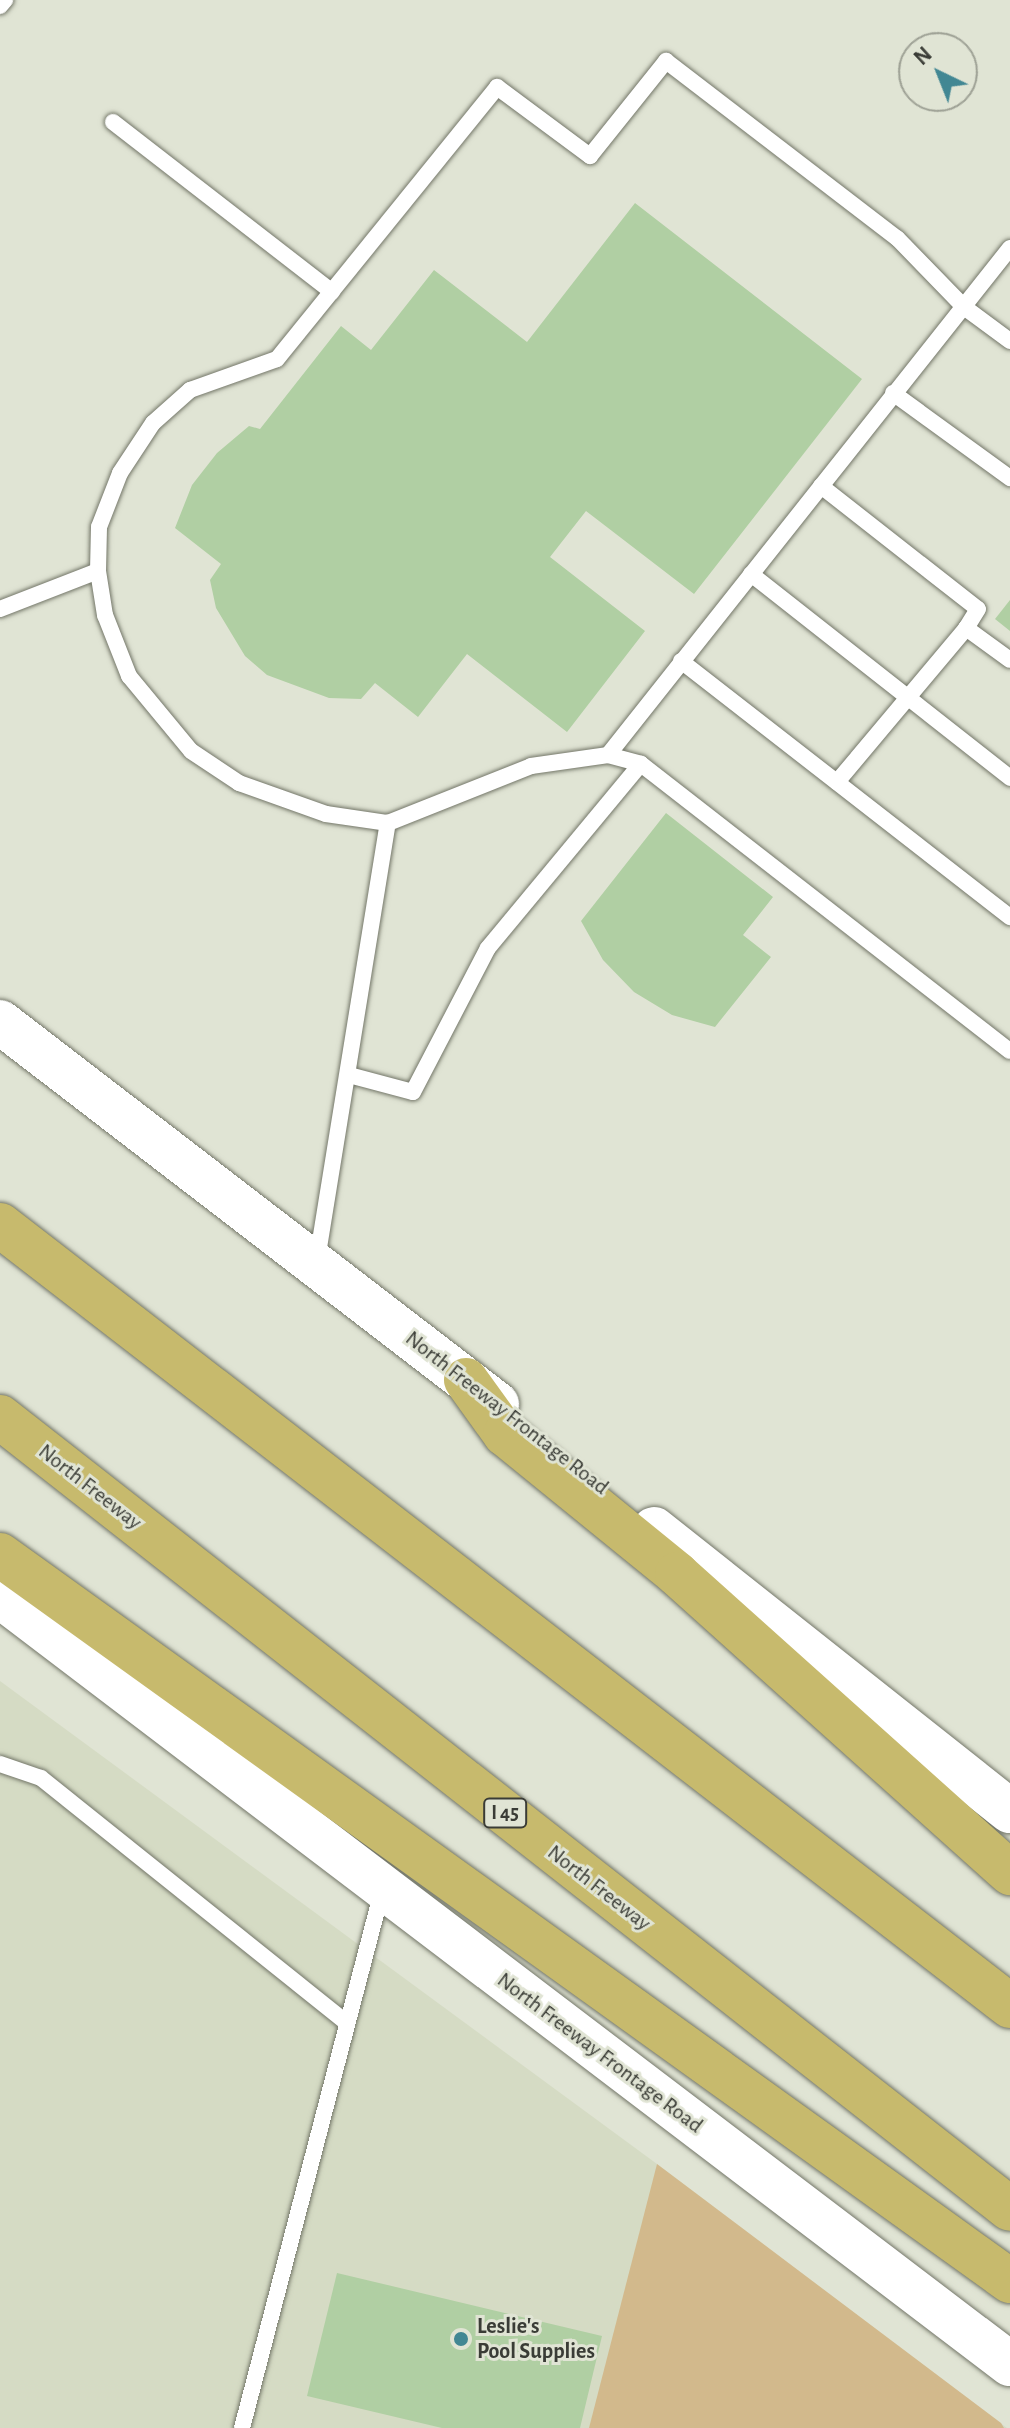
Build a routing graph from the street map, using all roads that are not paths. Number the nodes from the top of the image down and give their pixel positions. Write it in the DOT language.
graph roads {
  1 [pos="5,0"];
  2 [pos="0,6"];
  3 [pos="113,122"];
  4 [pos="1010,248"];
  5 [pos="332,292"];
  6 [pos="964,307"];
  7 [pos="1010,341"];
  8 [pos="893,393"];
  9 [pos="1010,478"];
  10 [pos="821,486"];
  11 [pos="98,571"];
  12 [pos="751,574"];
  13 [pos="0,609"];
  14 [pos="966,628"];
  15 [pos="1010,660"];
  16 [pos="681,661"];
  17 [pos="910,699"];
  18 [pos="608,755"];
  19 [pos="641,764"];
  20 [pos="1010,778"];
  21 [pos="837,782"];
  22 [pos="388,823"];
  23 [pos="1010,917"];
  24 [pos="0,1022"];
  25 [pos="1010,1051"];
  26 [pos="349,1075"];
  27 [pos="0,1225"];
  28 [pos="317,1261"];
  29 [pos="466,1380"];
  30 [pos="0,1417"];
  31 [pos="0,1555"];
  32 [pos="0,1596"];
  33 [pos="0,1764"];
  34 [pos="1010,1811"];
  35 [pos="1010,1873"];
  36 [pos="383,1888"];
  37 [pos="1010,2006"];
  38 [pos="347,2023"];
  39 [pos="1010,2209"];
  40 [pos="1010,2281"];
  41 [pos="1010,2364"];
  42 [pos="242,2428"];
  1 -- 2 [label="lane"];
  3 -- 5 [label="lane"];
  4 -- 6 [label="lane"];
  5 -- 6 [label="lane"];
  5 -- 11 [label="lane"];
  6 -- 7 [label="lane"];
  6 -- 8 [label="lane"];
  8 -- 9 [label="lane"];
  8 -- 10 [label="lane"];
  10 -- 12 [label="lane"];
  10 -- 14 [label="lane"];
  11 -- 13 [label="lane"];
  11 -- 22 [label="lane"];
  12 -- 16 [label="lane"];
  12 -- 17 [label="lane"];
  14 -- 15 [label="lane"];
  14 -- 17 [label="lane"];
  16 -- 18 [label="lane"];
  16 -- 21 [label="lane"];
  17 -- 20 [label="lane"];
  17 -- 21 [label="lane"];
  18 -- 19 [label="lane"];
  18 -- 22 [label="lane"];
  19 -- 25 [label="lane"];
  19 -- 26 [label="lane"];
  21 -- 23 [label="lane"];
  22 -- 26 [label="lane"];
  24 -- 28 [label="main road, North Freeway Frontage Road"];
  26 -- 28 [label="lane"];
  27 -- 37 [label="highway"];
  28 -- 29 [label="main road, North Freeway Frontage Road"];
  29 -- 34 [label="main road, North Freeway Frontage Road"];
  29 -- 35 [label="highway"];
  30 -- 39 [label="highway, North Freeway / I 45"];
  31 -- 40 [label="highway"];
  32 -- 36 [label="main road, North Freeway Frontage Road"];
  33 -- 38 [label="lane"];
  36 -- 38 [label="lane"];
  36 -- 41 [label="main road, North Freeway Frontage Road"];
  38 -- 42 [label="lane"];
}
